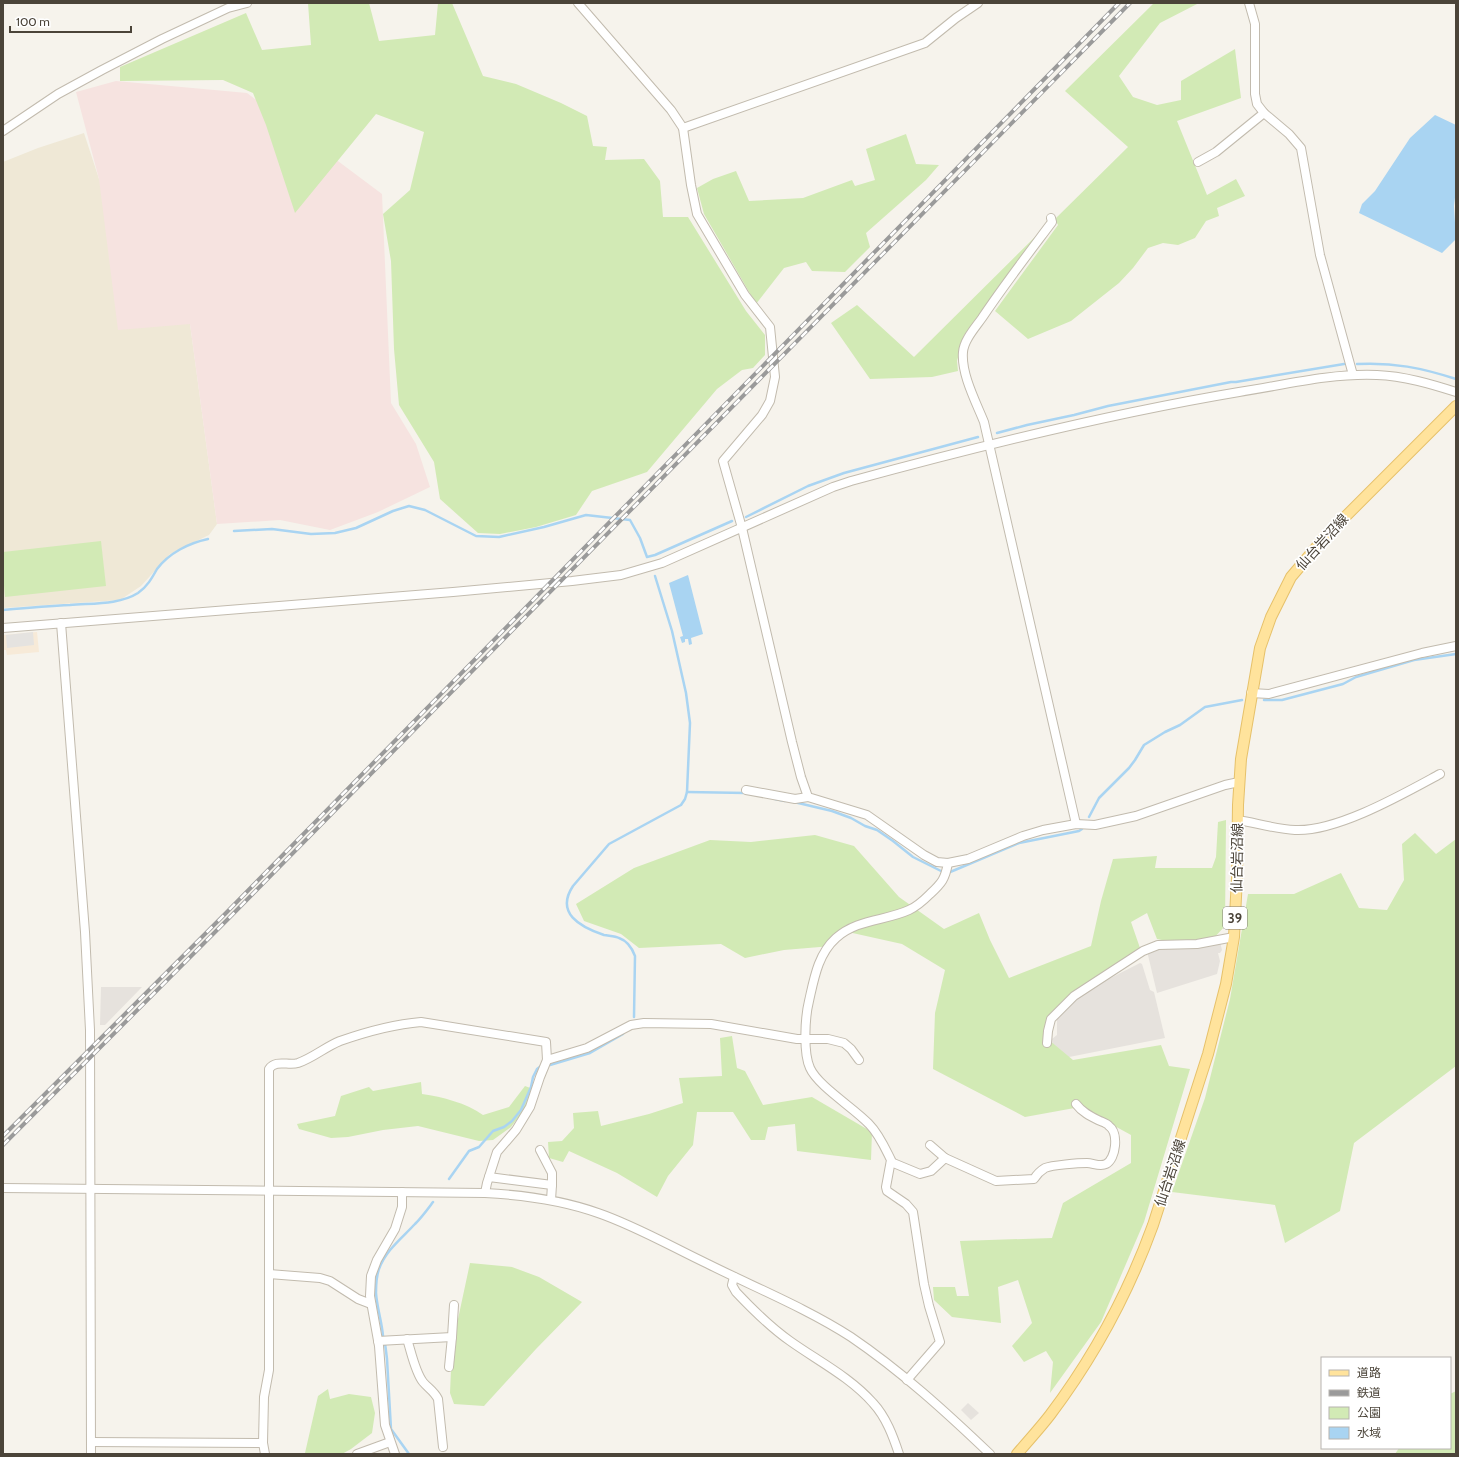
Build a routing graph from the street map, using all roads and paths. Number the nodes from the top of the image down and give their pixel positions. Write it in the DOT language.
graph roads {
  1 [pos="247,3"];
  2 [pos="578,3"];
  3 [pos="978,3"];
  4 [pos="1249,3"];
  5 [pos="1264,113"];
  6 [pos="683,128"];
  7 [pos="3,131"];
  8 [pos="1198,162"];
  9 [pos="1051,218"];
  10 [pos="1353,375"];
  11 [pos="1456,392"];
  12 [pos="1456,406"];
  13 [pos="989,445"];
  14 [pos="742,528"];
  15 [pos="60,623"];
  16 [pos="3,628"];
  17 [pos="1456,646"];
  18 [pos="1252,693"];
  19 [pos="1440,774"];
  20 [pos="1239,782"];
  21 [pos="746,790"];
  22 [pos="808,797"];
  23 [pos="1238,820"];
  24 [pos="1076,824"];
  25 [pos="947,869"];
  26 [pos="1234,937"];
  27 [pos="805,1040"];
  28 [pos="1047,1043"];
  29 [pos="547,1060"];
  30 [pos="859,1060"];
  31 [pos="1076,1104"];
  32 [pos="930,1145"];
  33 [pos="540,1150"];
  34 [pos="944,1158"];
  35 [pos="891,1162"];
  36 [pos="489,1177"];
  37 [pos="552,1184"];
  38 [pos="3,1188"];
  39 [pos="91,1188"];
  40 [pos="270,1190"];
  41 [pos="402,1192"];
  42 [pos="485,1193"];
  43 [pos="551,1200"];
  44 [pos="269,1274"];
  45 [pos="734,1277"];
  46 [pos="372,1304"];
  47 [pos="454,1305"];
  48 [pos="452,1337"];
  49 [pos="407,1339"];
  50 [pos="378,1341"];
  51 [pos="449,1367"];
  52 [pos="907,1380"];
  53 [pos="91,1442"];
  54 [pos="263,1442"];
  55 [pos="390,1442"];
  56 [pos="443,1447"];
  57 [pos="91,1454"];
  58 [pos="265,1454"];
  59 [pos="357,1454"];
  60 [pos="395,1454"];
  61 [pos="899,1454"];
  62 [pos="990,1454"];
  63 [pos="1016,1454"];
  1 -- 7 [label="street"];
  2 -- 6 [label="street"];
  3 -- 6 [label="street"];
  4 -- 5 [label="street"];
  5 -- 8 [label="street"];
  5 -- 10 [label="street"];
  6 -- 14 [label="street"];
  9 -- 13 [label="street"];
  10 -- 11 [label="street"];
  10 -- 13 [label="street"];
  12 -- 18 [label="main road, 仙台岩沼線 / 39"];
  13 -- 14 [label="street"];
  13 -- 24 [label="street"];
  14 -- 15 [label="street"];
  14 -- 22 [label="street"];
  15 -- 16 [label="street"];
  15 -- 39 [label="street"];
  17 -- 18 [label="street"];
  18 -- 20 [label="main road, 仙台岩沼線 / 39"];
  19 -- 23 [label="street"];
  20 -- 23 [label="main road, 仙台岩沼線 / 39"];
  20 -- 24 [label="street"];
  21 -- 22 [label="street"];
  22 -- 25 [label="street"];
  23 -- 26 [label="main road, 仙台岩沼線 / 39"];
  24 -- 25 [label="street"];
  25 -- 27 [label="street"];
  26 -- 28 [label="street"];
  26 -- 63 [label="main road, 仙台岩沼線 / 39"];
  27 -- 29 [label="street"];
  27 -- 30 [label="street"];
  27 -- 35 [label="street"];
  29 -- 36 [label="street"];
  29 -- 40 [label="street"];
  31 -- 34 [label="street"];
  32 -- 34 [label="street"];
  33 -- 37 [label="street"];
  34 -- 35 [label="street"];
  35 -- 52 [label="street"];
  36 -- 37 [label="street"];
  36 -- 42 [label="street"];
  37 -- 43 [label="street"];
  38 -- 39 [label="street"];
  39 -- 40 [label="street"];
  39 -- 53 [label="street"];
  40 -- 41 [label="street"];
  40 -- 44 [label="street"];
  41 -- 42 [label="street"];
  41 -- 46 [label="street"];
  42 -- 43 [label="street"];
  43 -- 45 [label="street"];
  44 -- 46 [label="street"];
  44 -- 54 [label="street"];
  45 -- 52 [label="street"];
  45 -- 61 [label="street"];
  46 -- 50 [label="street"];
  47 -- 48 [label="street"];
  48 -- 49 [label="street"];
  48 -- 51 [label="street"];
  49 -- 50 [label="street"];
  49 -- 56 [label="street"];
  50 -- 55 [label="street"];
  52 -- 62 [label="street"];
  53 -- 54 [label="street"];
  53 -- 57 [label="street"];
  54 -- 58 [label="street"];
  55 -- 59 [label="street"];
  55 -- 60 [label="street"];
}
